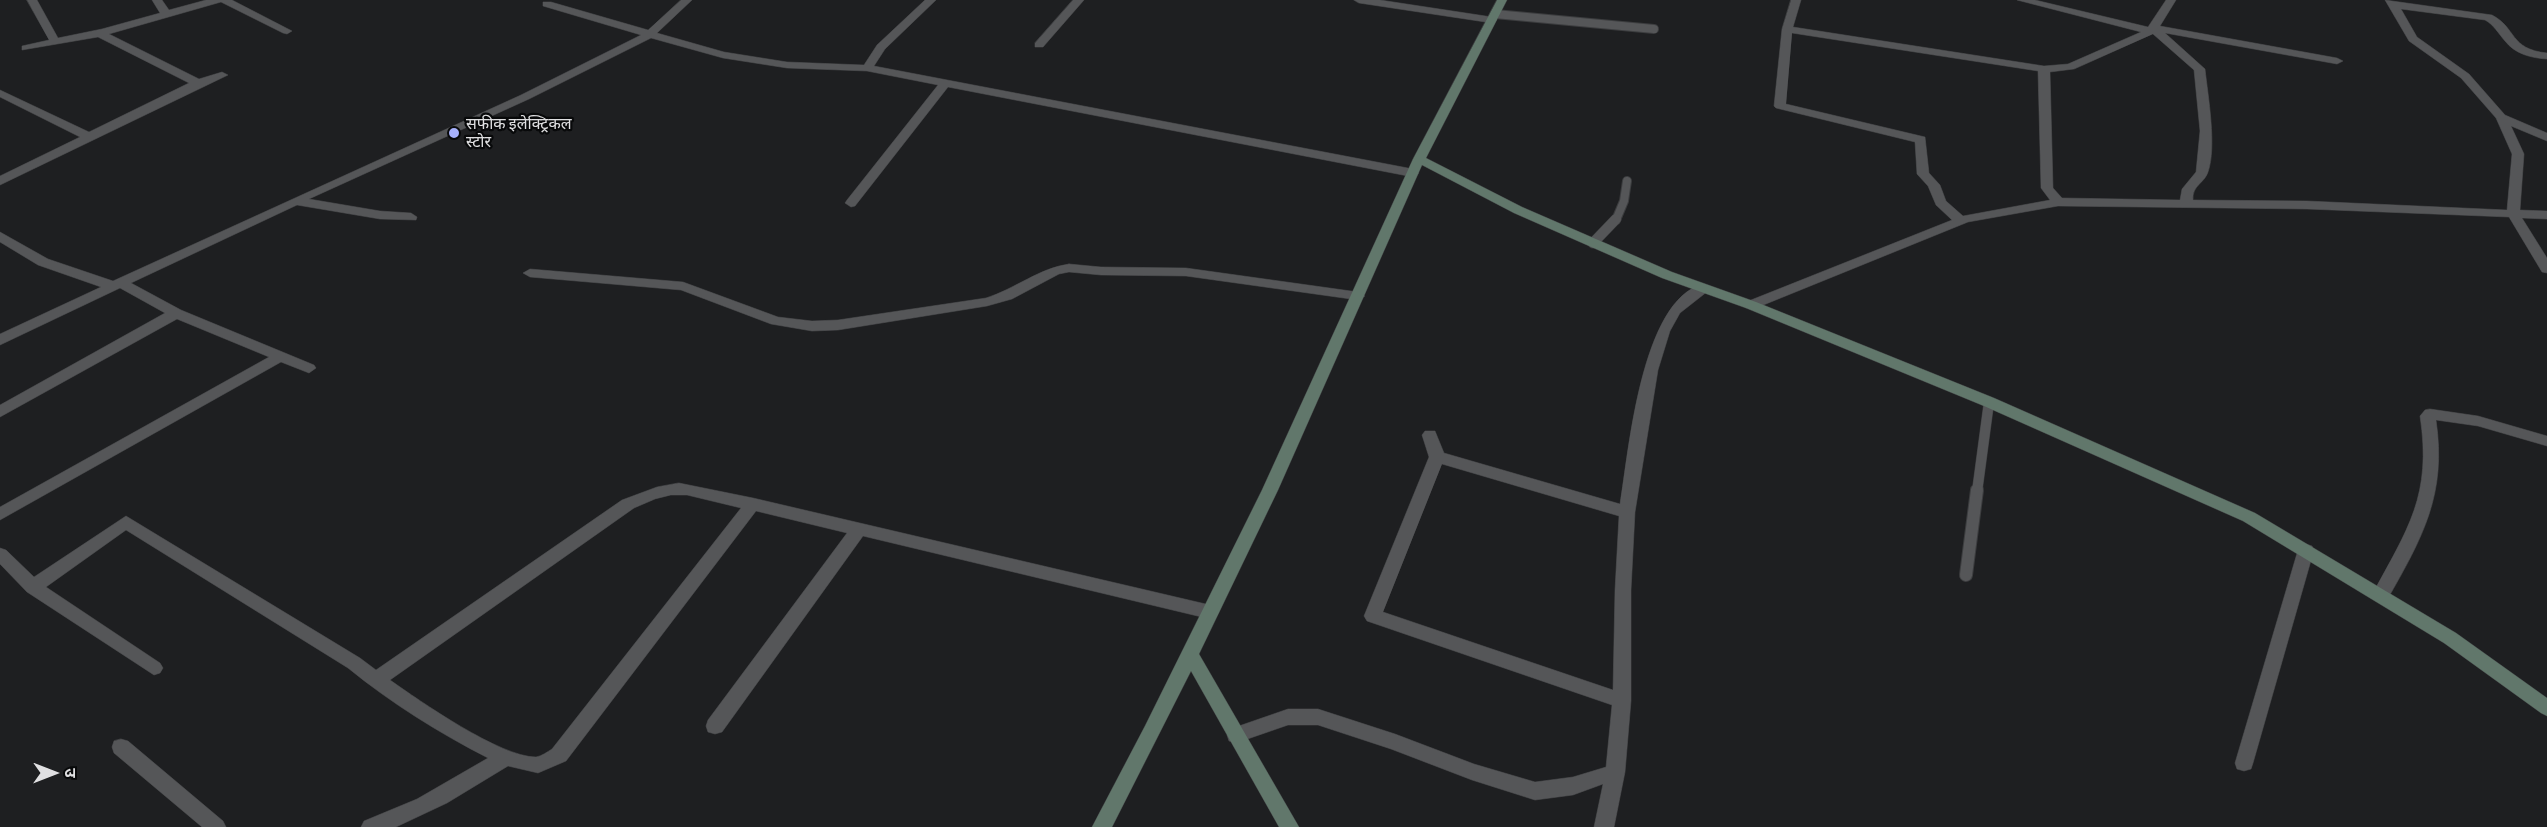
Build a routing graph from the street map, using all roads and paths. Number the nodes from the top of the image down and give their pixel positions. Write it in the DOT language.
graph roads {
  1 [pos="32,0"];
  2 [pos="157,0"];
  3 [pos="218,0"];
  4 [pos="224,0"];
  5 [pos="687,0"];
  6 [pos="931,0"];
  7 [pos="1079,0"];
  8 [pos="1359,0"];
  9 [pos="1502,0"];
  10 [pos="1796,0"];
  11 [pos="2022,0"];
  12 [pos="2171,0"];
  13 [pos="2391,2"];
  14 [pos="547,4"];
  15 [pos="166,15"];
  16 [pos="1493,17"];
  17 [pos="1654,29"];
  18 [pos="1787,29"];
  19 [pos="2152,29"];
  20 [pos="287,31"];
  21 [pos="99,33"];
  22 [pos="648,35"];
  23 [pos="55,42"];
  24 [pos="1039,45"];
  25 [pos="26,48"];
  26 [pos="2547,56"];
  27 [pos="2337,61"];
  28 [pos="867,68"];
  29 [pos="2044,69"];
  30 [pos="222,75"];
  31 [pos="198,83"];
  32 [pos="945,84"];
  33 [pos="0,93"];
  34 [pos="2502,117"];
  35 [pos="90,137"];
  36 [pos="2547,137"];
  37 [pos="1416,166"];
  38 [pos="0,181"];
  39 [pos="1627,181"];
  40 [pos="295,201"];
  41 [pos="2058,202"];
  42 [pos="851,203"];
  43 [pos="2187,203"];
  44 [pos="2513,213"];
  45 [pos="2547,215"];
  46 [pos="411,217"];
  47 [pos="1960,221"];
  48 [pos="0,236"];
  49 [pos="1593,243"];
  50 [pos="2547,269"];
  51 [pos="530,273"];
  52 [pos="116,285"];
  53 [pos="1703,288"];
  54 [pos="1358,296"];
  55 [pos="1751,305"];
  56 [pos="176,313"];
  57 [pos="0,340"];
  58 [pos="281,356"];
  59 [pos="309,368"];
  60 [pos="1989,402"];
  61 [pos="0,412"];
  62 [pos="1430,435"];
  63 [pos="2547,441"];
  64 [pos="1437,457"];
  65 [pos="753,504"];
  66 [pos="1627,513"];
  67 [pos="0,514"];
  68 [pos="859,529"];
  69 [pos="2306,550"];
  70 [pos="0,554"];
  71 [pos="1966,575"];
  72 [pos="33,587"];
  73 [pos="2380,595"];
  74 [pos="1210,612"];
  75 [pos="1190,654"];
  76 [pos="154,668"];
  77 [pos="375,681"];
  78 [pos="1622,701"];
  79 [pos="2547,708"];
  80 [pos="715,726"];
  81 [pos="1236,735"];
  82 [pos="121,747"];
  83 [pos="505,758"];
  84 [pos="2244,763"];
  85 [pos="1615,772"];
  86 [pos="216,827"];
  87 [pos="371,827"];
  88 [pos="1102,827"];
  89 [pos="1289,827"];
  90 [pos="1604,827"];
  1 -- 23 [label="street"];
  2 -- 15 [label="street"];
  3 -- 15 [label="street"];
  4 -- 20 [label="street"];
  5 -- 22 [label="street"];
  6 -- 28 [label="street"];
  7 -- 24 [label="street"];
  8 -- 16 [label="street"];
  9 -- 16 [label="main road"];
  10 -- 18 [label="street"];
  11 -- 19 [label="street"];
  12 -- 19 [label="street"];
  13 -- 26 [label="street"];
  13 -- 34 [label="street"];
  14 -- 22 [label="street"];
  15 -- 21 [label="street"];
  16 -- 17 [label="lane"];
  16 -- 37 [label="main road"];
  18 -- 29 [label="street"];
  18 -- 47 [label="street"];
  19 -- 27 [label="street"];
  19 -- 29 [label="street"];
  19 -- 43 [label="street"];
  21 -- 23 [label="street"];
  21 -- 31 [label="street"];
  22 -- 28 [label="street"];
  22 -- 40 [label="street"];
  23 -- 25 [label="street"];
  28 -- 32 [label="street"];
  29 -- 41 [label="street"];
  30 -- 31 [label="street"];
  31 -- 35 [label="street"];
  32 -- 37 [label="street"];
  32 -- 42 [label="street"];
  33 -- 35 [label="street"];
  34 -- 36 [label="street"];
  34 -- 44 [label="street"];
  35 -- 38 [label="street"];
  37 -- 49 [label="main road"];
  37 -- 54 [label="main road"];
  39 -- 49 [label="lane"];
  40 -- 46 [label="street"];
  40 -- 52 [label="street"];
  41 -- 43 [label="street"];
  41 -- 47 [label="street"];
  43 -- 44 [label="street"];
  44 -- 45 [label="street"];
  44 -- 50 [label="street"];
  47 -- 55 [label="street"];
  48 -- 52 [label="street"];
  49 -- 53 [label="main road"];
  51 -- 54 [label="street"];
  52 -- 56 [label="street"];
  52 -- 57 [label="street"];
  53 -- 55 [label="main road"];
  53 -- 66 [label="street"];
  54 -- 74 [label="main road"];
  55 -- 60 [label="main road"];
  56 -- 58 [label="street"];
  56 -- 61 [label="street"];
  58 -- 59 [label="street"];
  58 -- 67 [label="street"];
  60 -- 69 [label="main road"];
  60 -- 71 [label="lane"];
  62 -- 64 [label="street"];
  63 -- 73 [label="street"];
  64 -- 66 [label="street"];
  64 -- 78 [label="street"];
  65 -- 68 [label="street"];
  65 -- 77 [label="street"];
  65 -- 83 [label="street"];
  66 -- 78 [label="street"];
  68 -- 74 [label="street"];
  68 -- 80 [label="street"];
  69 -- 73 [label="main road"];
  69 -- 84 [label="street"];
  70 -- 72 [label="street"];
  72 -- 76 [label="street"];
  72 -- 77 [label="street"];
  73 -- 79 [label="main road"];
  74 -- 75 [label="main road"];
  75 -- 81 [label="main road"];
  75 -- 88 [label="main road"];
  77 -- 83 [label="street"];
  78 -- 85 [label="street"];
  81 -- 85 [label="street"];
  81 -- 89 [label="main road"];
  82 -- 86 [label="street"];
  83 -- 87 [label="street"];
  85 -- 90 [label="street"];
}
